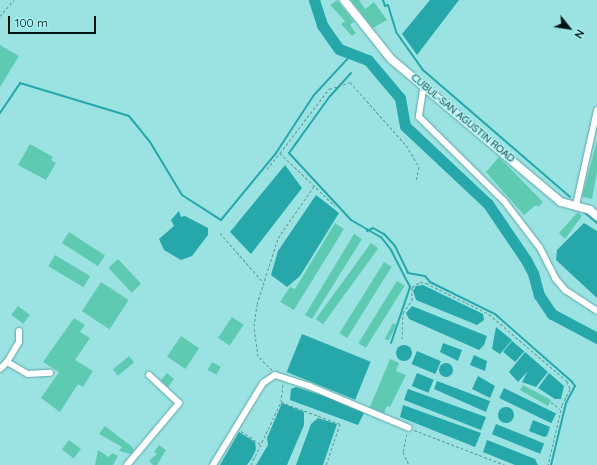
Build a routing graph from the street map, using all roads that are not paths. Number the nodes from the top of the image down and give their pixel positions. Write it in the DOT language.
graph roads {
  1 [pos="344,0"];
  2 [pos="424,84"];
  3 [pos="597,110"];
  4 [pos="576,205"];
  5 [pos="597,216"];
  6 [pos="597,311"];
  7 [pos="19,331"];
  8 [pos="7,362"];
  9 [pos="0,369"];
  10 [pos="50,373"];
  11 [pos="148,375"];
  12 [pos="410,428"];
  13 [pos="127,465"];
  14 [pos="213,465"];
  1 -- 2 [label="street, CUBUL-SAN AGUSTIN ROAD"];
  2 -- 4 [label="street, CUBUL-SAN AGUSTIN ROAD"];
  2 -- 6 [label="street"];
  3 -- 4 [label="street"];
  4 -- 5 [label="street, CUBUL-SAN AGUSTIN ROAD"];
  7 -- 8 [label="street"];
  8 -- 9 [label="street"];
  8 -- 10 [label="street"];
  11 -- 13 [label="street"];
  12 -- 14 [label="street"];
}
